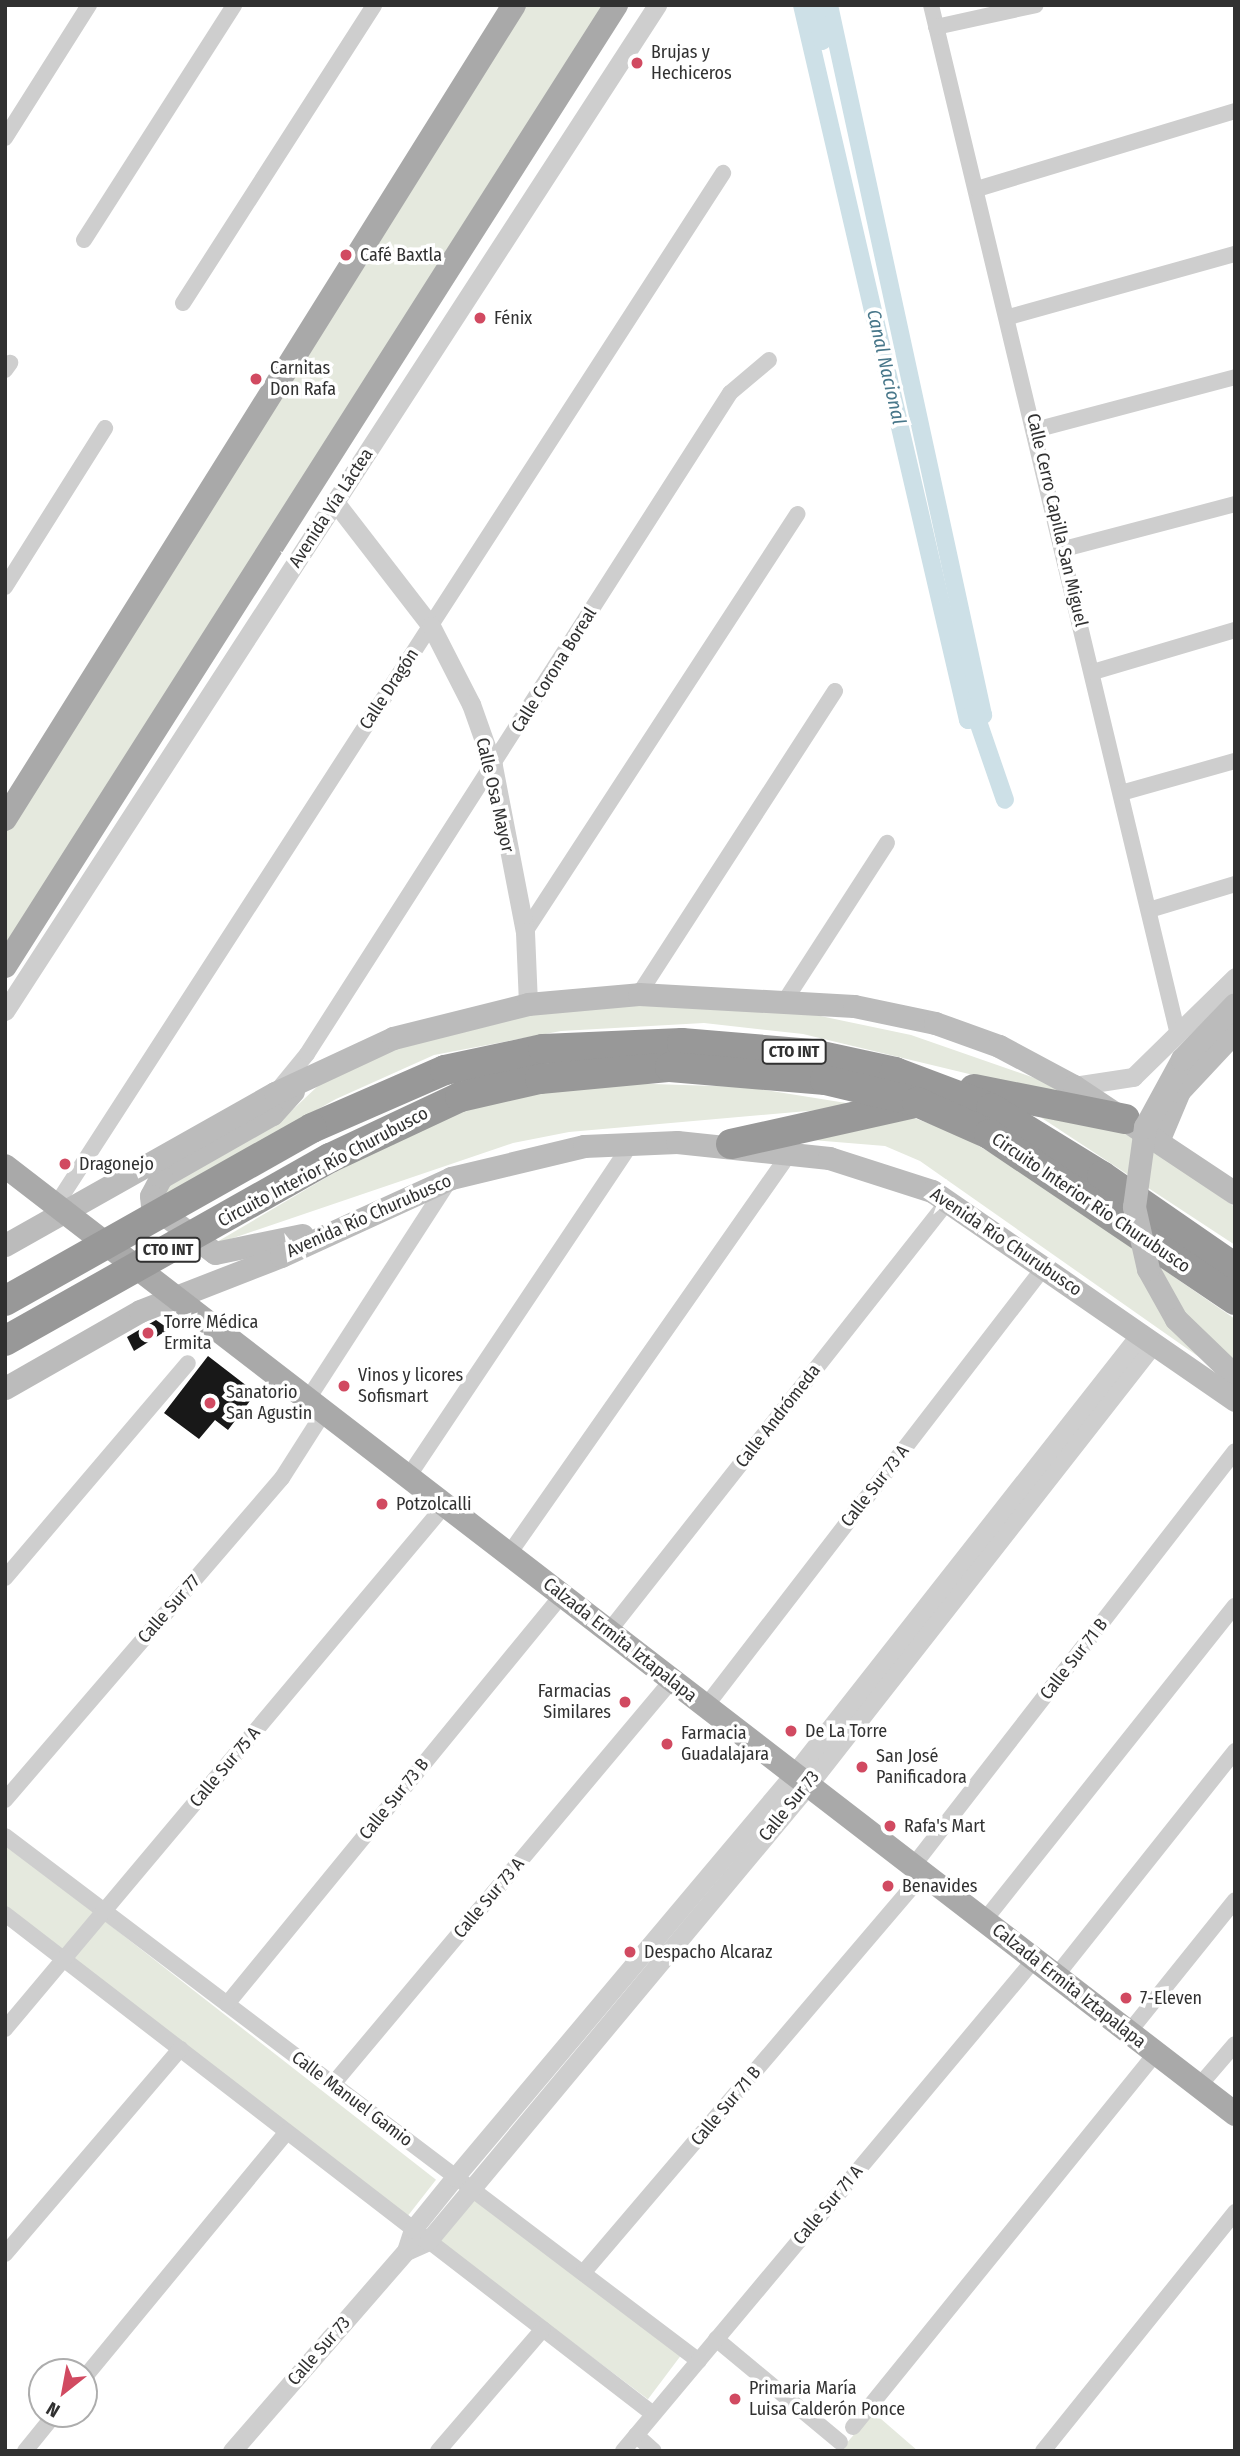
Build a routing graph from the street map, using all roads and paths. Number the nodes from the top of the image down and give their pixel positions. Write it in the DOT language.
graph roads {
  1 [pos="89,5"];
  2 [pos="234,5"];
  3 [pos="374,5"];
  4 [pos="514,5"];
  5 [pos="616,5"];
  6 [pos="657,5"];
  7 [pos="931,5"];
  8 [pos="1036,5"];
  9 [pos="936,27"];
  10 [pos="1235,111"];
  11 [pos="5,138"];
  12 [pos="723,173"];
  13 [pos="977,189"];
  14 [pos="83,240"];
  15 [pos="1235,254"];
  16 [pos="183,303"];
  17 [pos="1009,317"];
  18 [pos="769,359"];
  19 [pos="1235,377"];
  20 [pos="105,428"];
  21 [pos="1035,430"];
  22 [pos="335,502"];
  23 [pos="1235,504"];
  24 [pos="798,514"];
  25 [pos="1064,549"];
  26 [pos="5,587"];
  27 [pos="430,626"];
  28 [pos="1235,630"];
  29 [pos="1093,672"];
  30 [pos="835,691"];
  31 [pos="1235,761"];
  32 [pos="493,766"];
  33 [pos="1121,793"];
  34 [pos="5,819"];
  35 [pos="887,842"];
  36 [pos="1235,884"];
  37 [pos="1149,910"];
  38 [pos="525,932"];
  39 [pos="5,966"];
  40 [pos="1235,977"];
  41 [pos="639,994"];
  42 [pos="786,999"];
  43 [pos="528,1004"];
  44 [pos="1235,1004"];
  45 [pos="5,1011"];
  46 [pos="1235,1031"];
  47 [pos="1178,1035"];
  48 [pos="305,1077"];
  49 [pos="1074,1086"];
  50 [pos="275,1093"];
  51 [pos="924,1093"];
  52 [pos="1125,1119"];
  53 [pos="1158,1141"];
  54 [pos="632,1142"];
  55 [pos="731,1144"];
  56 [pos="791,1152"];
  57 [pos="5,1166"];
  58 [pos="451,1178"];
  59 [pos="1235,1193"];
  60 [pos="948,1200"];
  61 [pos="62,1210"];
  62 [pos="346,1225"];
  63 [pos="5,1245"];
  64 [pos="1045,1266"];
  65 [pos="1235,1268"];
  66 [pos="175,1298"];
  67 [pos="1235,1300"];
  68 [pos="5,1301"];
  69 [pos="1147,1338"];
  70 [pos="5,1341"];
  71 [pos="188,1363"];
  72 [pos="1235,1376"];
  73 [pos="5,1388"];
  74 [pos="1235,1400"];
  75 [pos="316,1406"];
  76 [pos="1235,1451"];
  77 [pos="408,1477"];
  78 [pos="444,1505"];
  79 [pos="509,1554"];
  80 [pos="5,1578"];
  81 [pos="562,1595"];
  82 [pos="1235,1606"];
  83 [pos="609,1631"];
  84 [pos="672,1680"];
  85 [pos="706,1706"];
  86 [pos="1235,1751"];
  87 [pos="801,1779"];
  88 [pos="5,1800"];
  89 [pos="5,1836"];
  90 [pos="918,1870"];
  91 [pos="1235,1900"];
  92 [pos="105,1911"];
  93 [pos="5,1914"];
  94 [pos="984,1921"];
  95 [pos="65,1960"];
  96 [pos="1034,1960"];
  97 [pos="1056,1976"];
  98 [pos="227,2004"];
  99 [pos="5,2029"];
  100 [pos="1129,2032"];
  101 [pos="1235,2044"];
  102 [pos="180,2049"];
  103 [pos="1156,2053"];
  104 [pos="333,2084"];
  105 [pos="1199,2086"];
  106 [pos="1235,2114"];
  107 [pos="287,2132"];
  108 [pos="463,2183"];
  109 [pos="1235,2212"];
  110 [pos="420,2235"];
  111 [pos="5,2253"];
  112 [pos="583,2273"];
  113 [pos="543,2329"];
  114 [pos="716,2339"];
  115 [pos="98,2361"];
  116 [pos="699,2361"];
  117 [pos="653,2414"];
  118 [pos="853,2427"];
  119 [pos="44,2428"];
  120 [pos="636,2435"];
  121 [pos="840,2442"];
  122 [pos="25,2451"];
  123 [pos="232,2451"];
  124 [pos="438,2451"];
  125 [pos="623,2451"];
  126 [pos="654,2451"];
  127 [pos="1043,2451"];
  1 -- 11 [label="street"];
  2 -- 14 [label="street"];
  3 -- 16 [label="street"];
  4 -- 34 [label="main road"];
  5 -- 39 [label="main road, Avenida Vía Láctea"];
  6 -- 22 [label="street, Avenida Vía Láctea"];
  7 -- 9 [label="street, Calle Cerro Capilla San Miguel"];
  8 -- 9 [label="street"];
  9 -- 13 [label="street, Calle Cerro Capilla San Miguel"];
  10 -- 13 [label="street"];
  12 -- 27 [label="street, Calle Dragón"];
  13 -- 17 [label="street, Calle Cerro Capilla San Miguel"];
  15 -- 17 [label="street"];
  17 -- 21 [label="street, Calle Cerro Capilla San Miguel"];
  18 -- 32 [label="street, Calle Corona Boreal"];
  19 -- 21 [label="street"];
  20 -- 26 [label="street"];
  21 -- 25 [label="street, Calle Cerro Capilla San Miguel"];
  22 -- 27 [label="street, Calle Osa Mayor"];
  22 -- 45 [label="street, Avenida Vía Láctea"];
  23 -- 25 [label="street"];
  24 -- 38 [label="street"];
  25 -- 29 [label="street, Calle Cerro Capilla San Miguel"];
  27 -- 32 [label="street, Calle Osa Mayor"];
  27 -- 61 [label="street, Calle Dragón"];
  28 -- 29 [label="street"];
  29 -- 33 [label="street, Calle Cerro Capilla San Miguel"];
  30 -- 41 [label="street"];
  31 -- 33 [label="street"];
  32 -- 38 [label="street, Calle Osa Mayor"];
  32 -- 50 [label="street, Calle Corona Boreal"];
  33 -- 37 [label="street, Calle Cerro Capilla San Miguel"];
  35 -- 42 [label="street"];
  36 -- 37 [label="street"];
  37 -- 47 [label="street, Calle Cerro Capilla San Miguel"];
  38 -- 43 [label="street, Calle Osa Mayor"];
  40 -- 47 [label="street"];
  41 -- 42 [label="main road"];
  41 -- 43 [label="main road"];
  42 -- 49 [label="main road"];
  43 -- 48 [label="main road"];
  44 -- 72 [label="main road, bridge"];
  46 -- 53 [label="main road"];
  47 -- 49 [label="street"];
  48 -- 50 [label="main road"];
  48 -- 62 [label="main road"];
  49 -- 52 [label="main road"];
  50 -- 61 [label="main road"];
  51 -- 52 [label="highway"];
  51 -- 55 [label="highway"];
  51 -- 65 [label="highway, Circuito Interior Río Churubusco / CTO INT"];
  51 -- 67 [label="highway, Circuito Interior Río Churubusco / CTO INT"];
  51 -- 68 [label="highway, Circuito Interior Río Churubusco / CTO INT, bridge"];
  51 -- 70 [label="highway, Circuito Interior Río Churubusco / CTO INT, bridge"];
  52 -- 53 [label="main road"];
  53 -- 59 [label="main road"];
  54 -- 55 [label="main road, Avenida Río Churubusco / CTO INT"];
  54 -- 58 [label="main road, Avenida Río Churubusco / CTO INT"];
  54 -- 77 [label="street"];
  55 -- 56 [label="main road, Avenida Río Churubusco / CTO INT"];
  56 -- 60 [label="main road, Avenida Río Churubusco / CTO INT"];
  56 -- 79 [label="street"];
  57 -- 61 [label="main road, Calzada Ermita Iztapalapa"];
  58 -- 62 [label="main road, Avenida Río Churubusco / CTO INT"];
  58 -- 75 [label="street, Calle Sur 77"];
  60 -- 64 [label="main road, Avenida Río Churubusco / CTO INT"];
  60 -- 83 [label="street, Calle Andrómeda"];
  61 -- 63 [label="main road"];
  61 -- 66 [label="main road, Calzada Ermita Iztapalapa"];
  62 -- 66 [label="main road, Avenida Río Churubusco / CTO INT"];
  64 -- 69 [label="main road, Avenida Río Churubusco / CTO INT"];
  64 -- 85 [label="street, Calle Sur 73 A"];
  66 -- 73 [label="main road, Avenida Río Churubusco / CTO INT"];
  66 -- 75 [label="main road, Calzada Ermita Iztapalapa"];
  69 -- 74 [label="main road, Avenida Río Churubusco / CTO INT"];
  69 -- 87 [label="street, Calle Sur 73"];
  71 -- 80 [label="street"];
  75 -- 77 [label="main road, Calzada Ermita Iztapalapa"];
  75 -- 88 [label="street, Calle Sur 77"];
  76 -- 90 [label="street, Calle Sur 71 B"];
  77 -- 78 [label="main road, Calzada Ermita Iztapalapa"];
  78 -- 79 [label="main road, Calzada Ermita Iztapalapa"];
  78 -- 92 [label="street, Calle Sur 75 A"];
  79 -- 81 [label="main road, Calzada Ermita Iztapalapa"];
  81 -- 83 [label="main road, Calzada Ermita Iztapalapa"];
  81 -- 98 [label="street, Calle Sur 73 B"];
  82 -- 94 [label="street"];
  83 -- 84 [label="main road, Calzada Ermita Iztapalapa"];
  84 -- 85 [label="main road, Calzada Ermita Iztapalapa"];
  84 -- 104 [label="street, Calle Sur 73 A"];
  85 -- 87 [label="main road, Calzada Ermita Iztapalapa"];
  86 -- 97 [label="street"];
  87 -- 90 [label="main road, Calzada Ermita Iztapalapa"];
  87 -- 108 [label="street, Calle Sur 73"];
  89 -- 92 [label="street, Calle Manuel Gamio"];
  90 -- 94 [label="main road, Calzada Ermita Iztapalapa"];
  90 -- 112 [label="street, Calle Sur 71 B"];
  91 -- 100 [label="street"];
  92 -- 95 [label="street, Calle Sur 75 A"];
  92 -- 98 [label="street, Calle Manuel Gamio"];
  93 -- 95 [label="street"];
  94 -- 96 [label="main road, Calzada Ermita Iztapalapa"];
  95 -- 99 [label="street, Calle Sur 75 A"];
  95 -- 102 [label="street"];
  96 -- 97 [label="main road, Calzada Ermita Iztapalapa"];
  96 -- 114 [label="street, Calle Sur 71 A"];
  97 -- 100 [label="main road, Calzada Ermita Iztapalapa"];
  98 -- 104 [label="street, Calle Manuel Gamio"];
  100 -- 103 [label="main road, Calzada Ermita Iztapalapa"];
  101 -- 105 [label="street"];
  102 -- 107 [label="street"];
  102 -- 111 [label="street"];
  103 -- 105 [label="main road, Calzada Ermita Iztapalapa"];
  103 -- 118 [label="street"];
  104 -- 108 [label="street, Calle Manuel Gamio"];
  105 -- 106 [label="main road, Calzada Ermita Iztapalapa"];
  107 -- 110 [label="street"];
  107 -- 115 [label="street"];
  108 -- 110 [label="street, Calle Sur 73"];
  108 -- 112 [label="street, Calle Manuel Gamio"];
  109 -- 127 [label="street"];
  110 -- 113 [label="street"];
  110 -- 123 [label="street, Calle Sur 73"];
  112 -- 116 [label="street, Calle Manuel Gamio"];
  113 -- 117 [label="street"];
  113 -- 124 [label="street"];
  114 -- 116 [label="street, Calle Sur 71 A"];
  114 -- 121 [label="street"];
  116 -- 117 [label="street, Calle Sur 71 A"];
  117 -- 120 [label="street, Calle Sur 71 A"];
  119 -- 122 [label="street"];
  120 -- 125 [label="street, Calle Sur 71 A"];
  120 -- 126 [label="street"];
}
